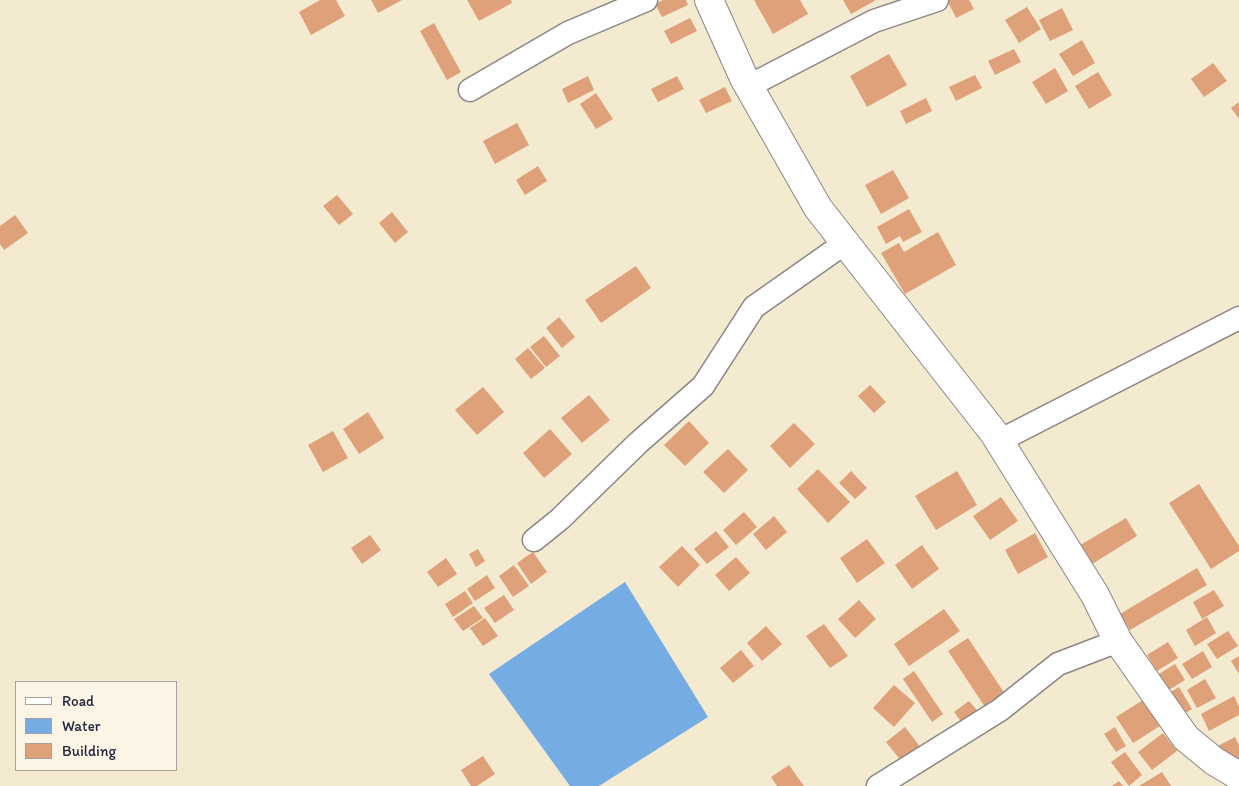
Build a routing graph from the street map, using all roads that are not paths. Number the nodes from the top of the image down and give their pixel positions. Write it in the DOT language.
graph roads {
  1 [pos="646,0"];
  2 [pos="709,0"];
  3 [pos="937,0"];
  4 [pos="749,86"];
  5 [pos="470,90"];
  6 [pos="845,243"];
  7 [pos="1239,318"];
  8 [pos="999,441"];
  9 [pos="534,540"];
  10 [pos="1118,641"];
  11 [pos="1239,776"];
  12 [pos="878,786"];
  1 -- 5 [label="street"];
  2 -- 4 [label="street"];
  3 -- 4 [label="street"];
  4 -- 6 [label="street"];
  6 -- 8 [label="street"];
  6 -- 9 [label="street"];
  7 -- 8 [label="street"];
  8 -- 10 [label="street"];
  10 -- 11 [label="street"];
  10 -- 12 [label="street"];
}
